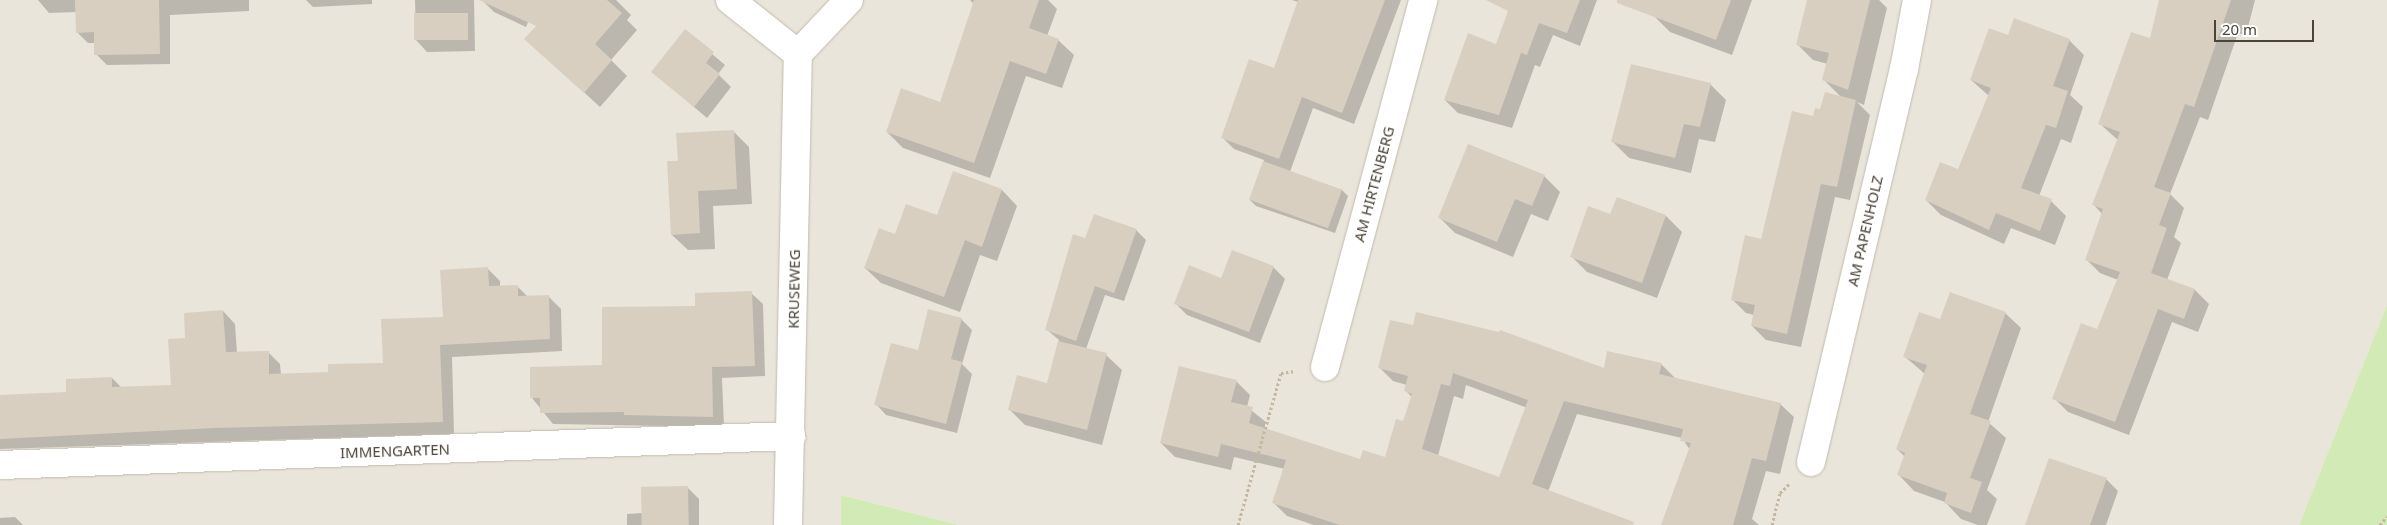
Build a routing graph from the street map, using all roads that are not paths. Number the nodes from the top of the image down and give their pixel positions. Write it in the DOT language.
graph roads {
  1 [pos="730,0"];
  2 [pos="849,0"];
  3 [pos="1423,0"];
  4 [pos="1916,0"];
  5 [pos="798,54"];
  6 [pos="1325,367"];
  7 [pos="791,436"];
  8 [pos="1811,462"];
  9 [pos="0,466"];
  10 [pos="788,525"];
  1 -- 5 [label="street"];
  2 -- 5 [label="street"];
  3 -- 6 [label="street, AM HIRTENBERG"];
  4 -- 8 [label="street, AM PAPENHOLZ"];
  5 -- 7 [label="street, KRUSEWEG"];
  7 -- 9 [label="street, IMMENGARTEN"];
  7 -- 10 [label="street, KRUSEWEG"];
}
